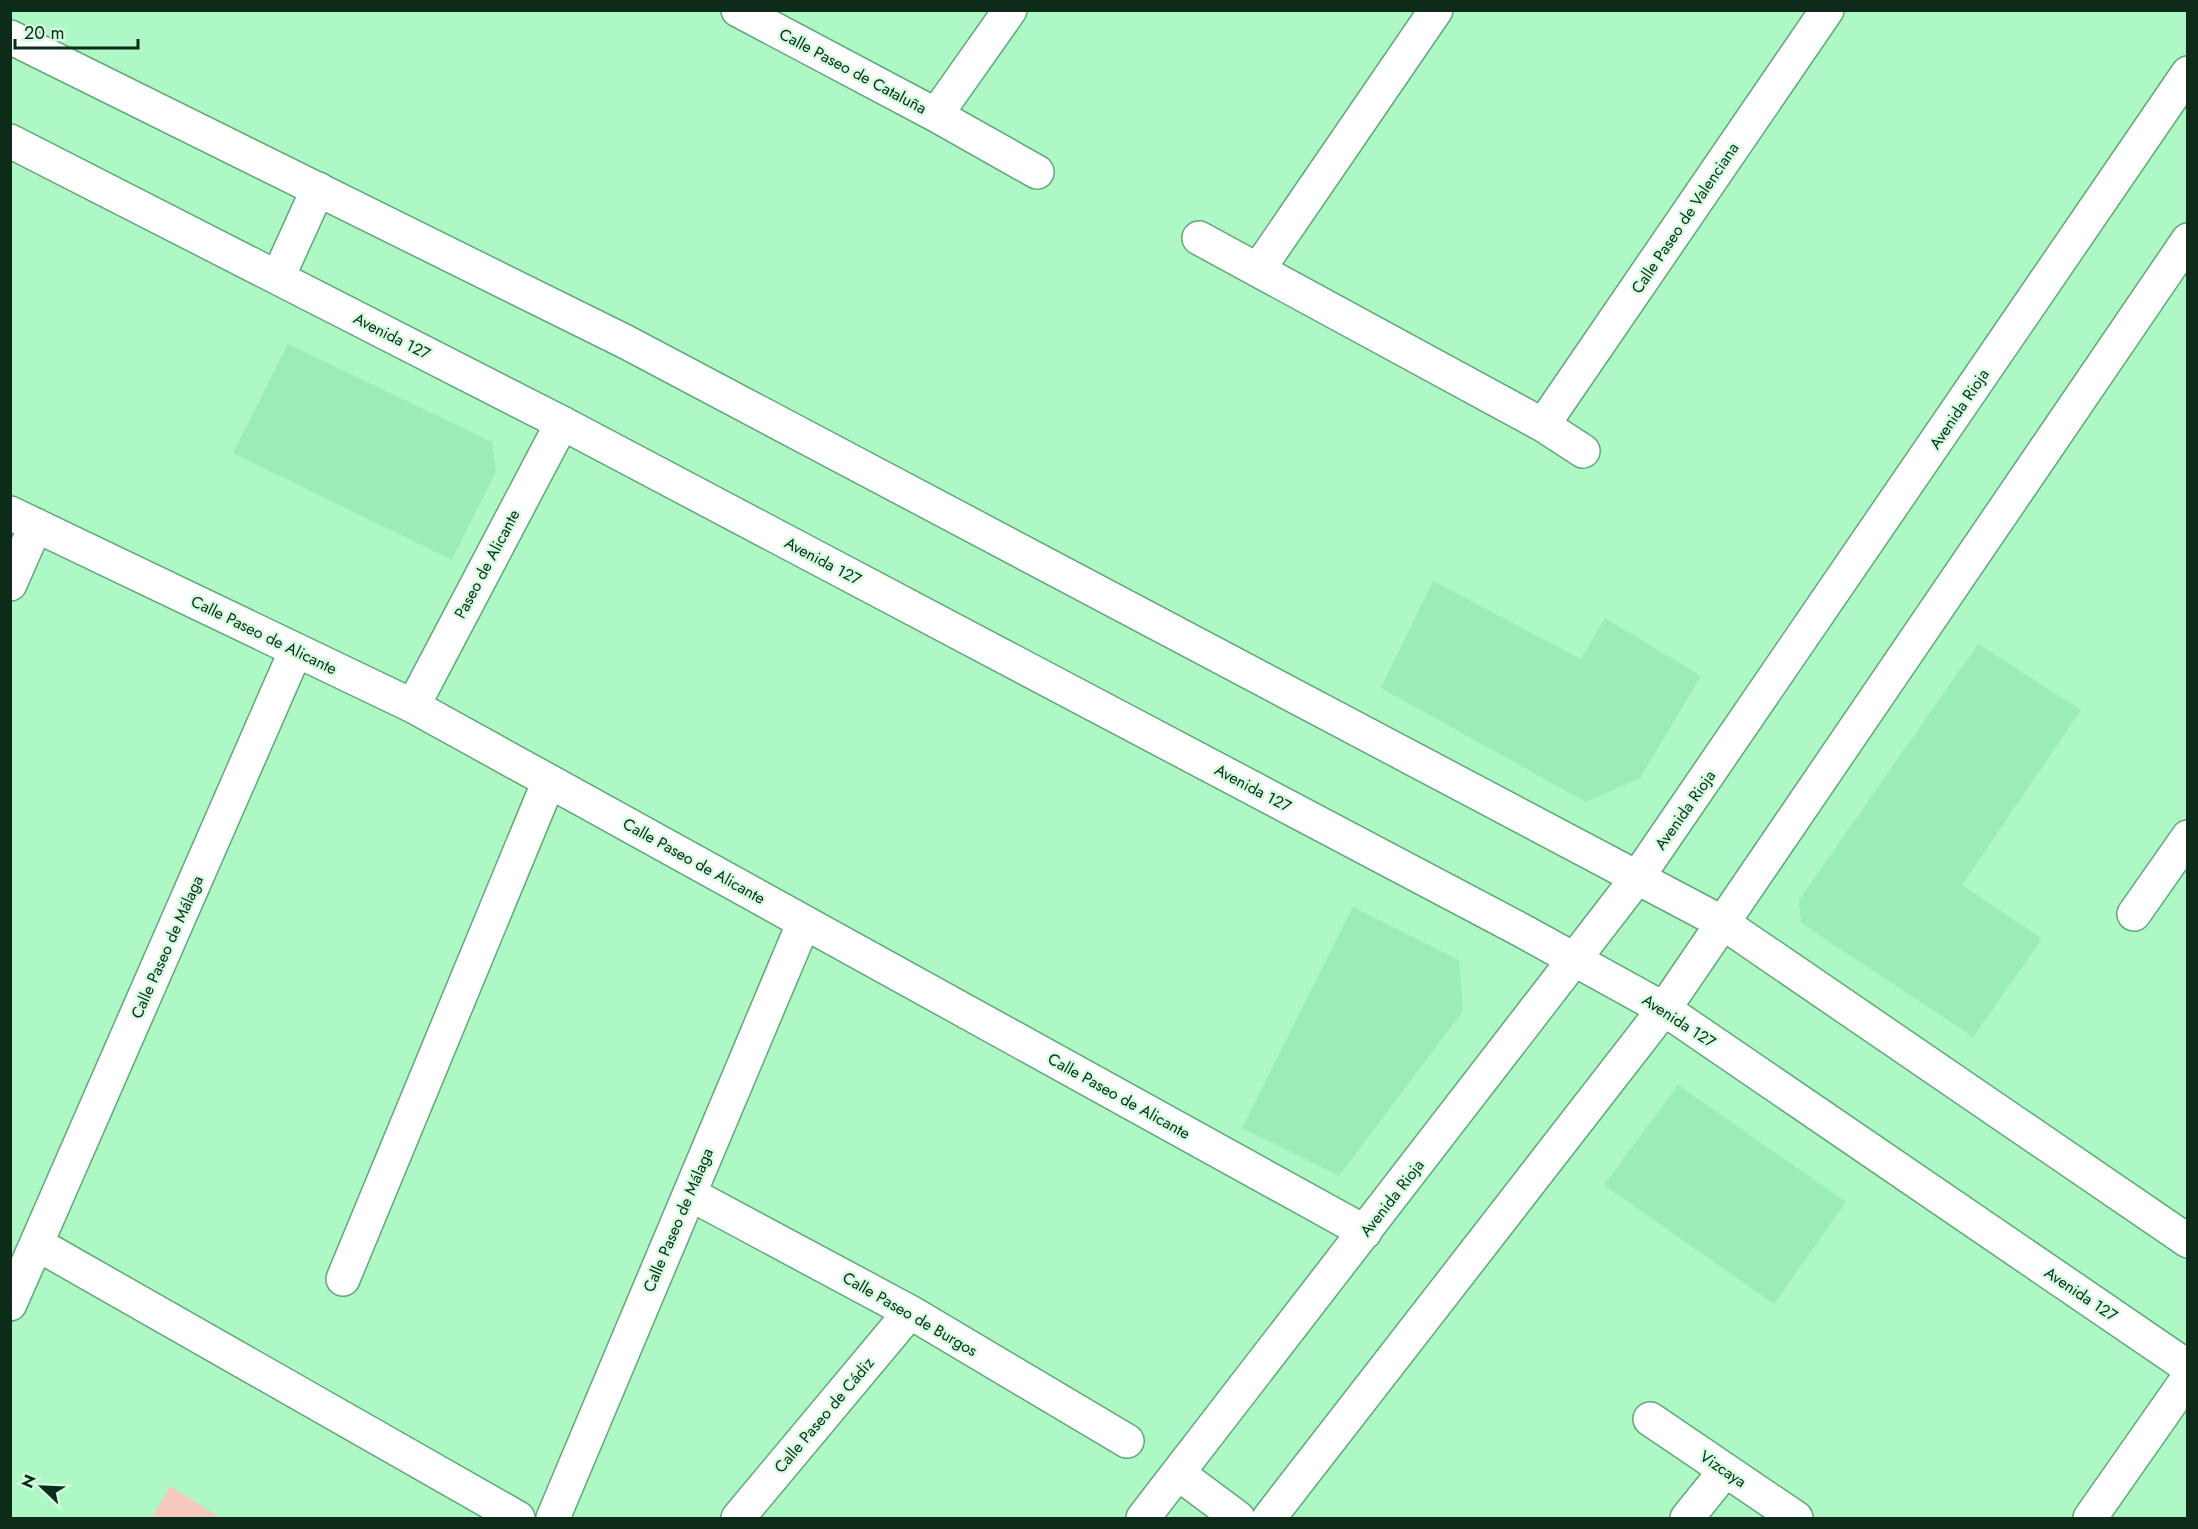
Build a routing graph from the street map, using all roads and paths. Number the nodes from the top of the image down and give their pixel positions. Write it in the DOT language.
graph roads {
  1 [pos="738,10"];
  2 [pos="1010,10"];
  3 [pos="1436,10"];
  4 [pos="1827,10"];
  5 [pos="10,37"];
  6 [pos="2187,73"];
  7 [pos="936,115"];
  8 [pos="10,141"];
  9 [pos="1037,172"];
  10 [pos="318,189"];
  11 [pos="1199,238"];
  12 [pos="2187,240"];
  13 [pos="1258,270"];
  14 [pos="278,277"];
  15 [pos="562,423"];
  16 [pos="1543,425"];
  17 [pos="1583,451"];
  18 [pos="23,519"];
  19 [pos="10,584"];
  20 [pos="296,650"];
  21 [pos="413,706"];
  22 [pos="549,781"];
  23 [pos="2187,837"];
  24 [pos="1637,878"];
  25 [pos="2134,914"];
  26 [pos="804,922"];
  27 [pos="1723,923"];
  28 [pos="1576,960"];
  29 [pos="1664,1009"];
  30 [pos="690,1194"];
  31 [pos="1365,1232"];
  32 [pos="2187,1241"];
  33 [pos="37,1244"];
  34 [pos="343,1279"];
  35 [pos="10,1304"];
  36 [pos="910,1312"];
  37 [pos="2187,1367"];
  38 [pos="2187,1378"];
  39 [pos="1650,1419"];
  40 [pos="1127,1441"];
  41 [pos="1725,1471"];
  42 [pos="1179,1474"];
  43 [pos="518,1518"];
  44 [pos="553,1518"];
  45 [pos="738,1518"];
  46 [pos="1143,1518"];
  47 [pos="1238,1518"];
  48 [pos="1269,1518"];
  49 [pos="1687,1518"];
  50 [pos="1796,1518"];
  51 [pos="2090,1518"];
  1 -- 7 [label="main road, Calle Paseo de Cataluña"];
  2 -- 7 [label="main road, Calle Paseo de Cataluña"];
  3 -- 13 [label="main road"];
  4 -- 16 [label="main road, Calle Paseo de Valenciana"];
  5 -- 10 [label="main road"];
  6 -- 24 [label="main road, Avenida Rioja"];
  7 -- 9 [label="main road, Calle Paseo de Cataluña"];
  8 -- 14 [label="main road, Avenida 127"];
  10 -- 14 [label="main road"];
  10 -- 24 [label="main road"];
  11 -- 13 [label="main road"];
  12 -- 27 [label="main road"];
  13 -- 16 [label="main road"];
  14 -- 15 [label="main road, Avenida 127"];
  15 -- 21 [label="main road, Paseo de Alicante"];
  15 -- 28 [label="main road, Avenida 127"];
  16 -- 17 [label="main road"];
  18 -- 19 [label="main road"];
  18 -- 20 [label="main road, Calle Paseo de Alicante"];
  20 -- 21 [label="main road, Calle Paseo de Alicante"];
  20 -- 33 [label="main road, Calle Paseo de Málaga"];
  21 -- 22 [label="main road, Calle Paseo de Alicante"];
  22 -- 26 [label="main road, Calle Paseo de Alicante"];
  22 -- 34 [label="main road"];
  23 -- 25 [label="main road"];
  24 -- 27 [label="main road"];
  24 -- 28 [label="main road, Avenida Rioja"];
  26 -- 30 [label="main road, Calle Paseo de Málaga"];
  26 -- 31 [label="main road, Calle Paseo de Alicante"];
  27 -- 29 [label="main road"];
  27 -- 32 [label="main road"];
  28 -- 29 [label="main road, Avenida 127"];
  28 -- 31 [label="main road, Avenida Rioja"];
  29 -- 37 [label="main road, Avenida 127"];
  29 -- 48 [label="main road"];
  30 -- 36 [label="main road, Calle Paseo de Burgos"];
  30 -- 44 [label="main road, Calle Paseo de Málaga"];
  31 -- 42 [label="main road, Avenida Rioja"];
  33 -- 35 [label="main road, Calle Paseo de Málaga"];
  33 -- 43 [label="main road"];
  36 -- 40 [label="main road, Calle Paseo de Burgos"];
  36 -- 45 [label="main road, Calle Paseo de Cádiz"];
  38 -- 51 [label="main road"];
  39 -- 41 [label="main road, Vizcaya"];
  41 -- 49 [label="main road"];
  41 -- 50 [label="main road, Vizcaya"];
  42 -- 46 [label="main road, Avenida Rioja"];
  42 -- 47 [label="main road"];
}
